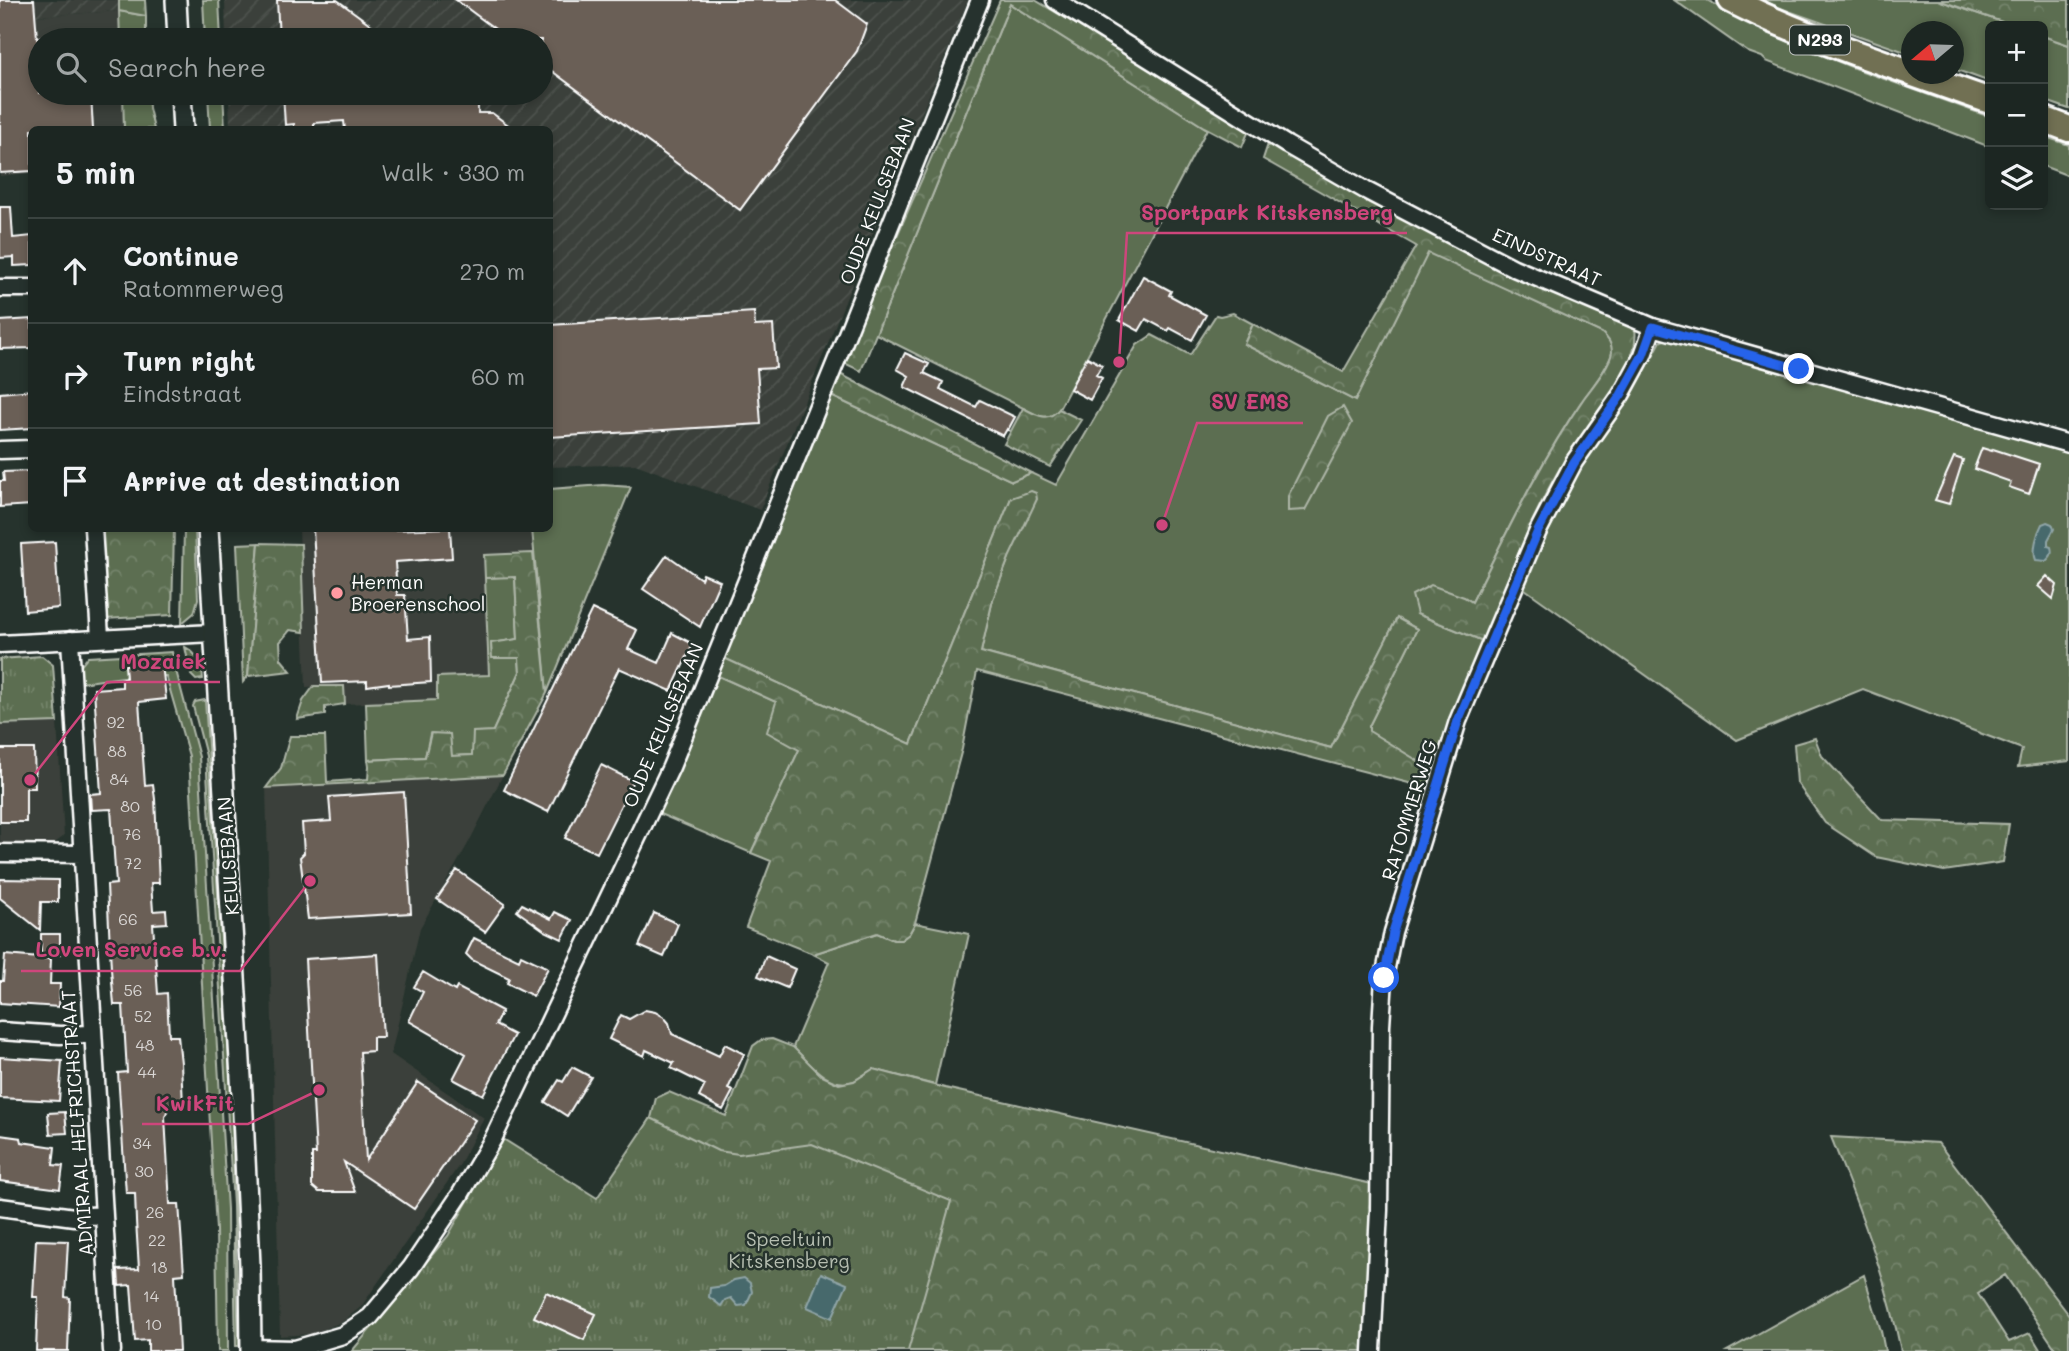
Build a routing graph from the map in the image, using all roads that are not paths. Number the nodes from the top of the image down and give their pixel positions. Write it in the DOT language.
graph roads {
  1 [pos="176,0"];
  2 [pos="980,0"];
  3 [pos="1055,0"];
  4 [pos="1731,0"];
  5 [pos="177,28"];
  6 [pos="1901,69"];
  7 [pos="1943,84"];
  8 [pos="1985,99"];
  9 [pos="182,105"];
  10 [pos="2048,121"];
  11 [pos="183,126"];
  12 [pos="2069,129"];
  13 [pos="0,288"];
  14 [pos="28,288"];
  15 [pos="1653,327"];
  16 [pos="2069,444"];
  17 [pos="28,449"];
  18 [pos="0,450"];
  19 [pos="93,532"];
  20 [pos="208,532"];
  21 [pos="213,633"];
  22 [pos="100,637"];
  23 [pos="70,640"];
  24 [pos="0,644"];
  25 [pos="0,853"];
  26 [pos="82,854"];
  27 [pos="0,1031"];
  28 [pos="92,1034"];
  29 [pos="0,1207"];
  30 [pos="104,1215"];
  31 [pos="251,1349"];
  32 [pos="112,1351"];
  33 [pos="1373,1351"];
  1 -- 5 [label="street"];
  2 -- 31 [label="street, OUDE KEULSEBAAN"];
  3 -- 15 [label="street, EINDSTRAAT"];
  4 -- 6 [label="main road, N293"];
  7 -- 8 [label="main road, N293"];
  9 -- 11 [label="street"];
  10 -- 12 [label="main road"];
  13 -- 14 [label="street"];
  15 -- 16 [label="street, EINDSTRAAT"];
  15 -- 33 [label="street, RATOMMERWEG"];
  17 -- 18 [label="street"];
  19 -- 22 [label="street"];
  20 -- 21 [label="street, KEULSEBAAN"];
  21 -- 22 [label="street"];
  21 -- 31 [label="street, KEULSEBAAN"];
  22 -- 23 [label="street"];
  23 -- 24 [label="street"];
  23 -- 26 [label="street, ADMIRAAL HELFRICHSTRAAT"];
  25 -- 26 [label="street"];
  26 -- 28 [label="street, ADMIRAAL HELFRICHSTRAAT"];
  27 -- 28 [label="street"];
  28 -- 30 [label="street, ADMIRAAL HELFRICHSTRAAT"];
  29 -- 30 [label="street"];
  30 -- 32 [label="street, ADMIRAAL HELFRICHSTRAAT"];
}
